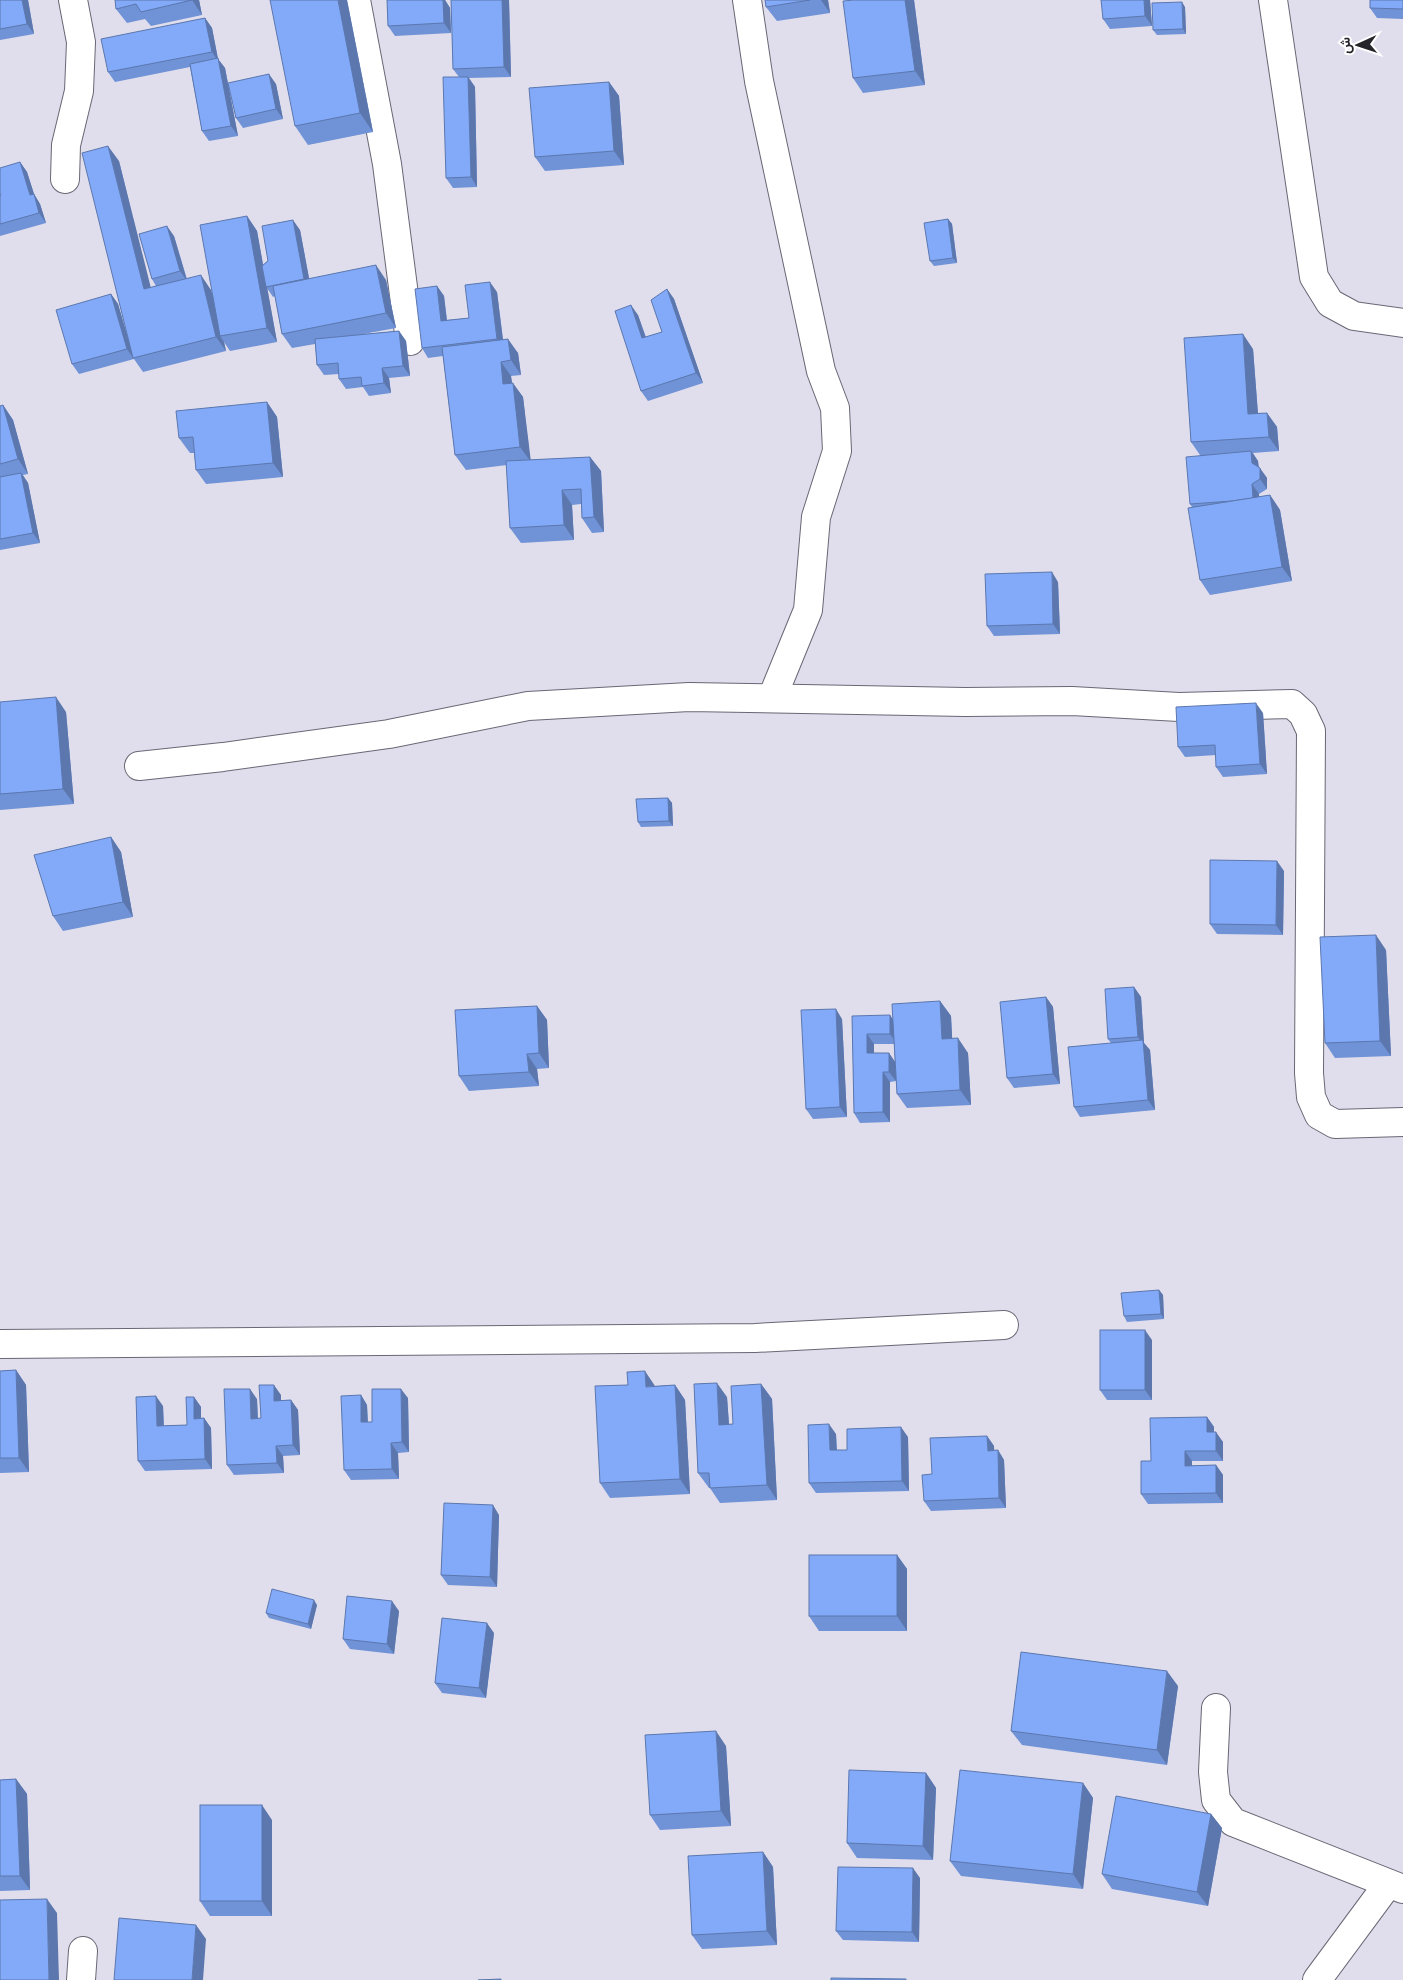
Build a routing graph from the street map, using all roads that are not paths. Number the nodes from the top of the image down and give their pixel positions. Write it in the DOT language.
graph roads {
  1 [pos="73,0"];
  2 [pos="356,0"];
  3 [pos="747,0"];
  4 [pos="1274,0"];
  5 [pos="65,179"];
  6 [pos="1403,324"];
  7 [pos="410,341"];
  8 [pos="772,698"];
  9 [pos="139,766"];
  10 [pos="1403,1122"];
  11 [pos="1004,1325"];
  12 [pos="0,1344"];
  13 [pos="1216,1708"];
  14 [pos="1396,1887"];
  15 [pos="83,1951"];
  16 [pos="80,1980"];
  17 [pos="1317,1980"];
  1 -- 5 [label="street"];
  2 -- 7 [label="street"];
  3 -- 8 [label="street"];
  4 -- 6 [label="street"];
  8 -- 9 [label="street"];
  8 -- 10 [label="street"];
  11 -- 12 [label="street"];
  13 -- 14 [label="street"];
  14 -- 17 [label="street"];
  15 -- 16 [label="street"];
}
